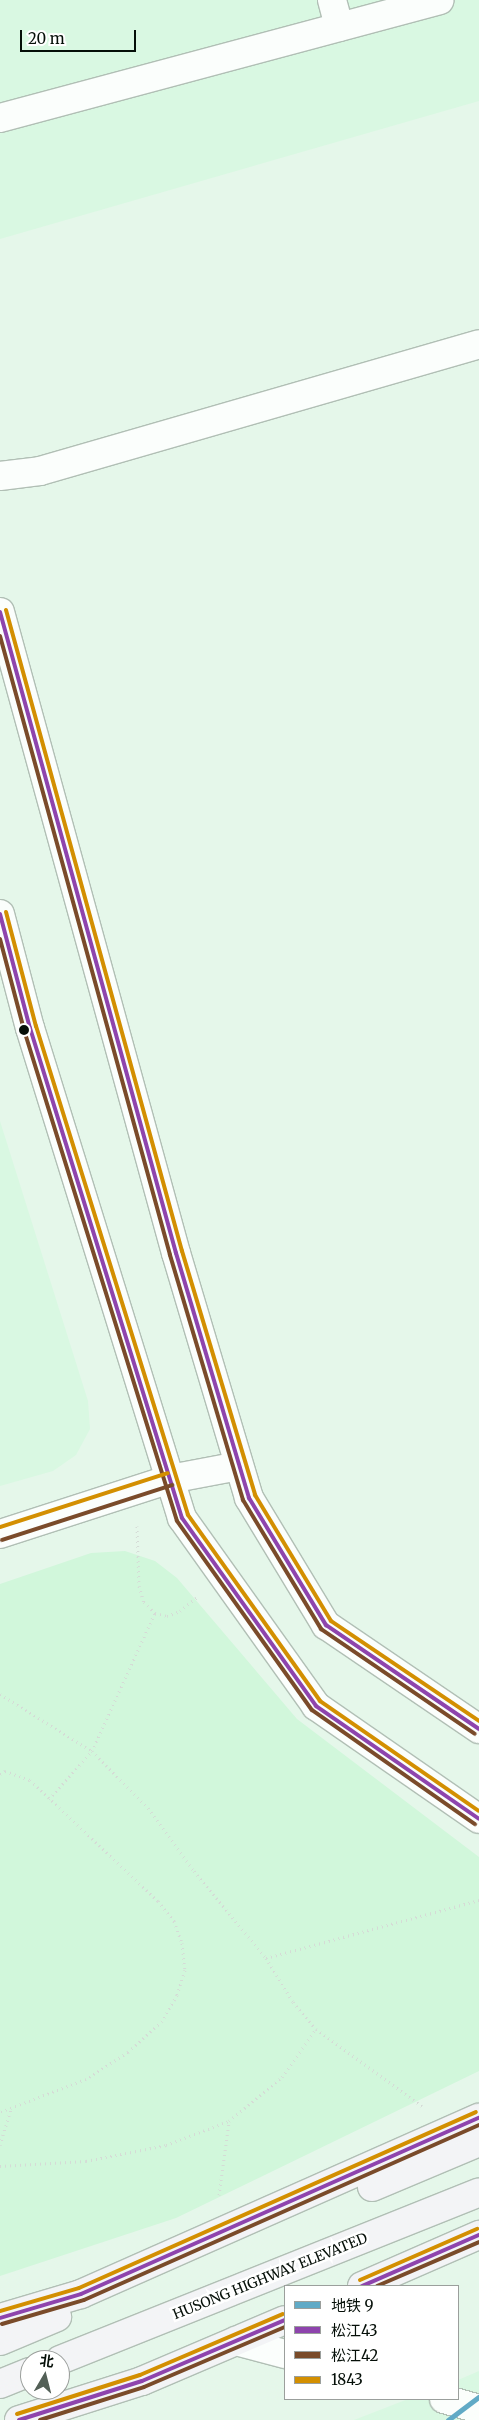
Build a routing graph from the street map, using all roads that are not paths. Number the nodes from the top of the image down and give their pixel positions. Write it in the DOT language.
graph roads {
  1 [pos="332,0"];
  2 [pos="439,0"];
  3 [pos="339,27"];
  4 [pos="0,118"];
  5 [pos="479,344"];
  6 [pos="0,476"];
  7 [pos="0,612"];
  8 [pos="0,914"];
  9 [pos="239,1466"];
  10 [pos="170,1479"];
  11 [pos="0,1534"];
  12 [pos="479,1729"];
  13 [pos="479,1819"];
  14 [pos="479,2118"];
  15 [pos="479,2142"];
  16 [pos="479,2192"];
  17 [pos="479,2236"];
  18 [pos="364,2285"];
  19 [pos="0,2318"];
  20 [pos="284,2320"];
  21 [pos="236,2340"];
  22 [pos="0,2341"];
  23 [pos="284,2354"];
  24 [pos="70,2356"];
  25 [pos="20,2376"];
  26 [pos="0,2384"];
  27 [pos="19,2420"];
  1 -- 3 [label="street"];
  2 -- 3 [label="street"];
  3 -- 4 [label="street"];
  5 -- 6 [label="street"];
  7 -- 9 [label="street"];
  8 -- 10 [label="street"];
  9 -- 10 [label="street"];
  9 -- 12 [label="street"];
  10 -- 11 [label="street"];
  10 -- 13 [label="street"];
  14 -- 19 [label="main road"];
  15 -- 22 [label="main road"];
  16 -- 24 [label="main road, HUSONG HIGHWAY ELEVATED"];
  17 -- 18 [label="main road"];
  20 -- 21 [label="main road"];
  21 -- 23 [label="street"];
  21 -- 27 [label="main road"];
  25 -- 26 [label="main road"];
}
